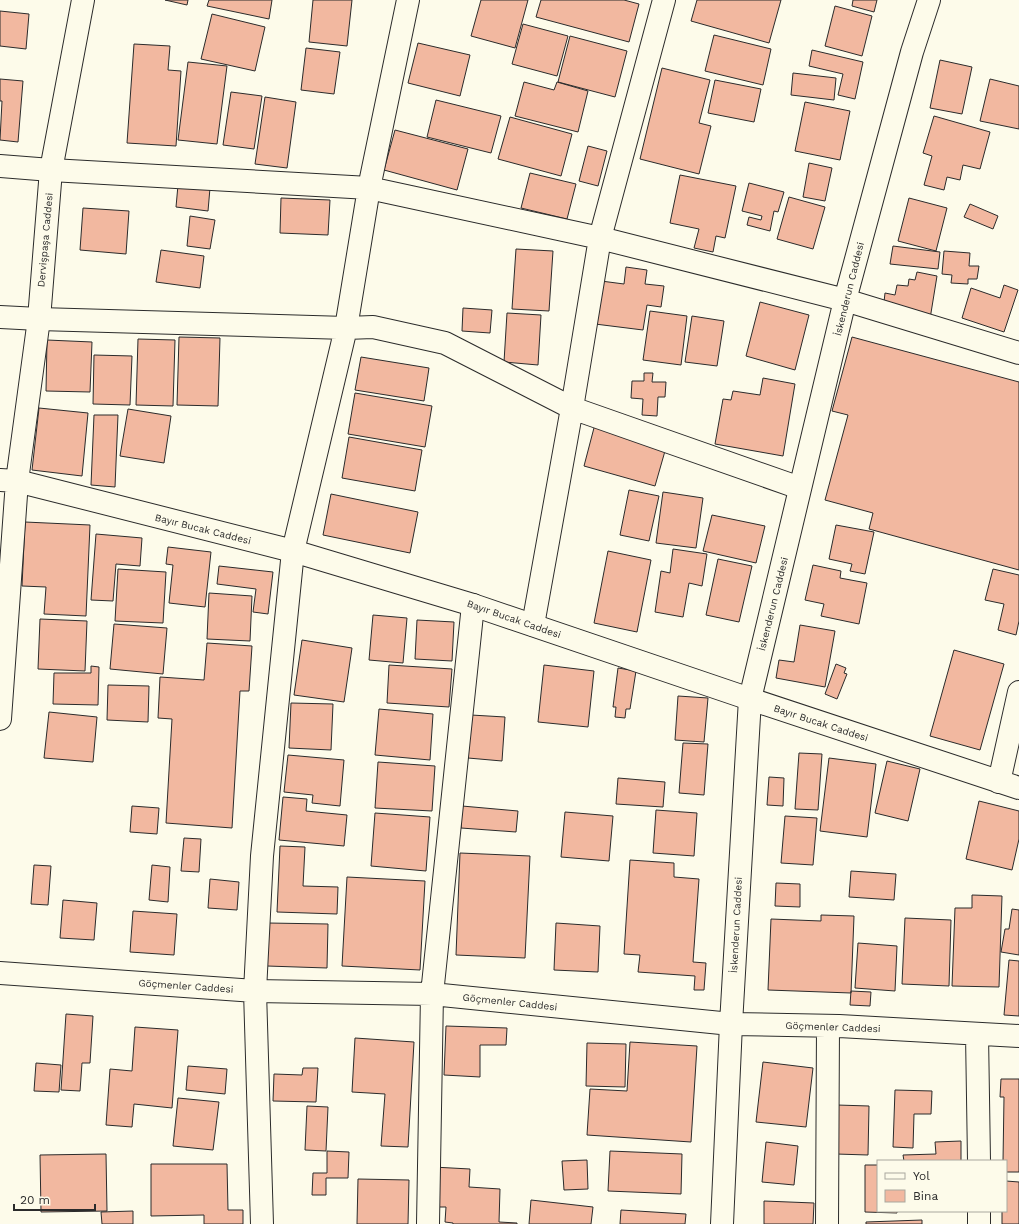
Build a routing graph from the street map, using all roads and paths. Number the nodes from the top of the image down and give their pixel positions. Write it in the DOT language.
graph roads {
  1 [pos="83,0"];
  2 [pos="408,0"];
  3 [pos="664,0"];
  4 [pos="929,0"];
  5 [pos="0,166"];
  6 [pos="51,170"];
  7 [pos="369,188"];
  8 [pos="600,238"];
  9 [pos="845,300"];
  10 [pos="0,317"];
  11 [pos="39,319"];
  12 [pos="346,328"];
  13 [pos="1019,352"];
  14 [pos="572,408"];
  15 [pos="9,481"];
  16 [pos="800,488"];
  17 [pos="293,551"];
  18 [pos="473,605"];
  19 [pos="533,625"];
  20 [pos="1019,692"];
  21 [pos="750,699"];
  22 [pos="0,719"];
  23 [pos="998,782"];
  24 [pos="1019,788"];
  25 [pos="0,973"];
  26 [pos="255,991"];
  27 [pos="432,994"];
  28 [pos="731,1024"];
  29 [pos="828,1026"];
  30 [pos="977,1034"];
  31 [pos="1019,1036"];
  32 [pos="978,1160"];
  33 [pos="979,1212"];
  34 [pos="262,1224"];
  35 [pos="428,1224"];
  36 [pos="722,1224"];
  37 [pos="827,1224"];
  38 [pos="979,1224"];
  1 -- 6 [label="street, Dervişpaşa Caddesi"];
  2 -- 7 [label="street"];
  3 -- 8 [label="street"];
  4 -- 9 [label="street, İskenderun Caddesi"];
  5 -- 6 [label="street"];
  6 -- 7 [label="street"];
  6 -- 11 [label="street, Dervişpaşa Caddesi"];
  7 -- 8 [label="street"];
  7 -- 12 [label="street"];
  8 -- 9 [label="street"];
  8 -- 14 [label="street"];
  9 -- 13 [label="street"];
  9 -- 16 [label="street, İskenderun Caddesi"];
  10 -- 11 [label="street"];
  11 -- 12 [label="street"];
  11 -- 15 [label="street, Dervişpaşa Caddesi"];
  12 -- 14 [label="street"];
  12 -- 17 [label="street"];
  14 -- 16 [label="street"];
  14 -- 19 [label="street"];
  15 -- 17 [label="street, Bayır Bucak Caddesi"];
  15 -- 22 [label="street, Dervişpaşa Caddesi"];
  16 -- 21 [label="street, İskenderun Caddesi"];
  17 -- 18 [label="street, Bayır Bucak Caddesi"];
  17 -- 26 [label="street"];
  18 -- 19 [label="street, Bayır Bucak Caddesi"];
  18 -- 27 [label="street"];
  19 -- 21 [label="street, Bayır Bucak Caddesi"];
  20 -- 23 [label="street"];
  21 -- 23 [label="street, Bayır Bucak Caddesi"];
  21 -- 28 [label="street, İskenderun Caddesi"];
  23 -- 24 [label="street, Bayır Bucak Caddesi"];
  25 -- 26 [label="street, Göçmenler Caddesi"];
  26 -- 27 [label="street, Göçmenler Caddesi"];
  26 -- 34 [label="street"];
  27 -- 28 [label="street, Göçmenler Caddesi"];
  27 -- 35 [label="street"];
  28 -- 29 [label="street, Göçmenler Caddesi"];
  28 -- 36 [label="street, İskenderun Caddesi"];
  29 -- 30 [label="street, Göçmenler Caddesi"];
  29 -- 37 [label="street"];
  30 -- 31 [label="street, Göçmenler Caddesi"];
  30 -- 32 [label="street"];
  33 -- 38 [label="street"];
}
